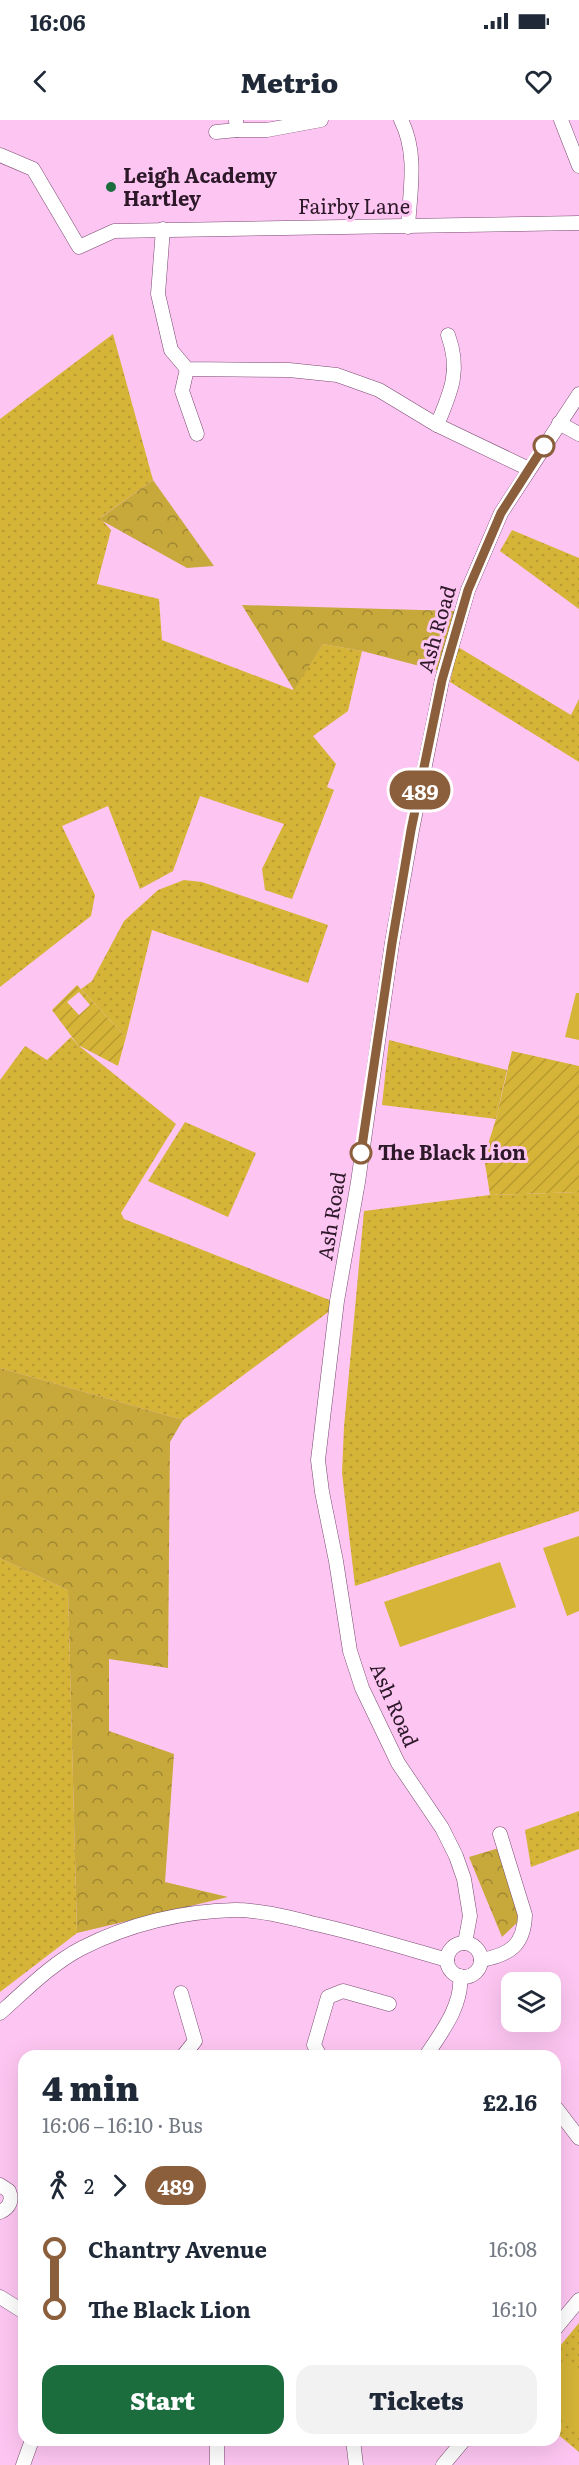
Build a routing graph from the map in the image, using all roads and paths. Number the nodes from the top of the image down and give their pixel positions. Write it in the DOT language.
graph roads {
  1 [pos="321,120"];
  2 [pos="401,120"];
  3 [pos="561,120"];
  4 [pos="236,125"];
  5 [pos="216,132"];
  6 [pos="576,149"];
  7 [pos="0,155"];
  8 [pos="579,166"];
  9 [pos="579,223"];
  10 [pos="408,227"];
  11 [pos="163,230"];
  12 [pos="448,335"];
  13 [pos="187,369"];
  14 [pos="579,394"];
  15 [pos="559,423"];
  16 [pos="437,425"];
  17 [pos="197,434"];
  18 [pos="579,434"];
  19 [pos="529,469"];
  20 [pos="500,1834"];
  21 [pos="465,1943"];
  22 [pos="447,1960"];
  23 [pos="481,1960"];
  24 [pos="459,1976"];
  25 [pos="181,1993"];
  26 [pos="389,2004"];
  27 [pos="0,2013"];
  28 [pos="188,2050"];
  29 [pos="317,2050"];
  30 [pos="430,2050"];
  31 [pos="561,2112"];
  32 [pos="579,2138"];
  33 [pos="0,2185"];
  34 [pos="0,2211"];
  35 [pos="0,2297"];
  36 [pos="579,2300"];
  37 [pos="18,2308"];
  38 [pos="561,2322"];
  39 [pos="30,2446"];
  40 [pos="217,2446"];
  41 [pos="354,2446"];
  42 [pos="459,2446"];
  43 [pos="23,2465"];
  44 [pos="217,2465"];
  45 [pos="356,2465"];
  46 [pos="443,2465"];
  1 -- 4 [label="street"];
  2 -- 10 [label="street"];
  3 -- 6 [label="street"];
  4 -- 5 [label="street"];
  6 -- 8 [label="street"];
  7 -- 11 [label="street, Fairby Lane"];
  9 -- 10 [label="street, Fairby Lane"];
  10 -- 11 [label="street, Fairby Lane"];
  11 -- 13 [label="street"];
  12 -- 16 [label="street"];
  13 -- 16 [label="street"];
  13 -- 17 [label="street"];
  14 -- 15 [label="street, Ash Road"];
  15 -- 18 [label="street"];
  15 -- 19 [label="street, Ash Road"];
  16 -- 19 [label="street"];
  19 -- 21 [label="street, Ash Road"];
  20 -- 23 [label="street"];
  21 -- 22 [label="street"];
  21 -- 23 [label="street"];
  22 -- 24 [label="street"];
  22 -- 27 [label="street"];
  23 -- 24 [label="street"];
  24 -- 30 [label="street"];
  25 -- 28 [label="street"];
  26 -- 29 [label="street"];
  31 -- 32 [label="street"];
  33 -- 34 [label="street"];
  35 -- 37 [label="street"];
  36 -- 38 [label="street"];
  39 -- 43 [label="street"];
  40 -- 44 [label="street"];
  41 -- 45 [label="street"];
  42 -- 46 [label="street"];
}
